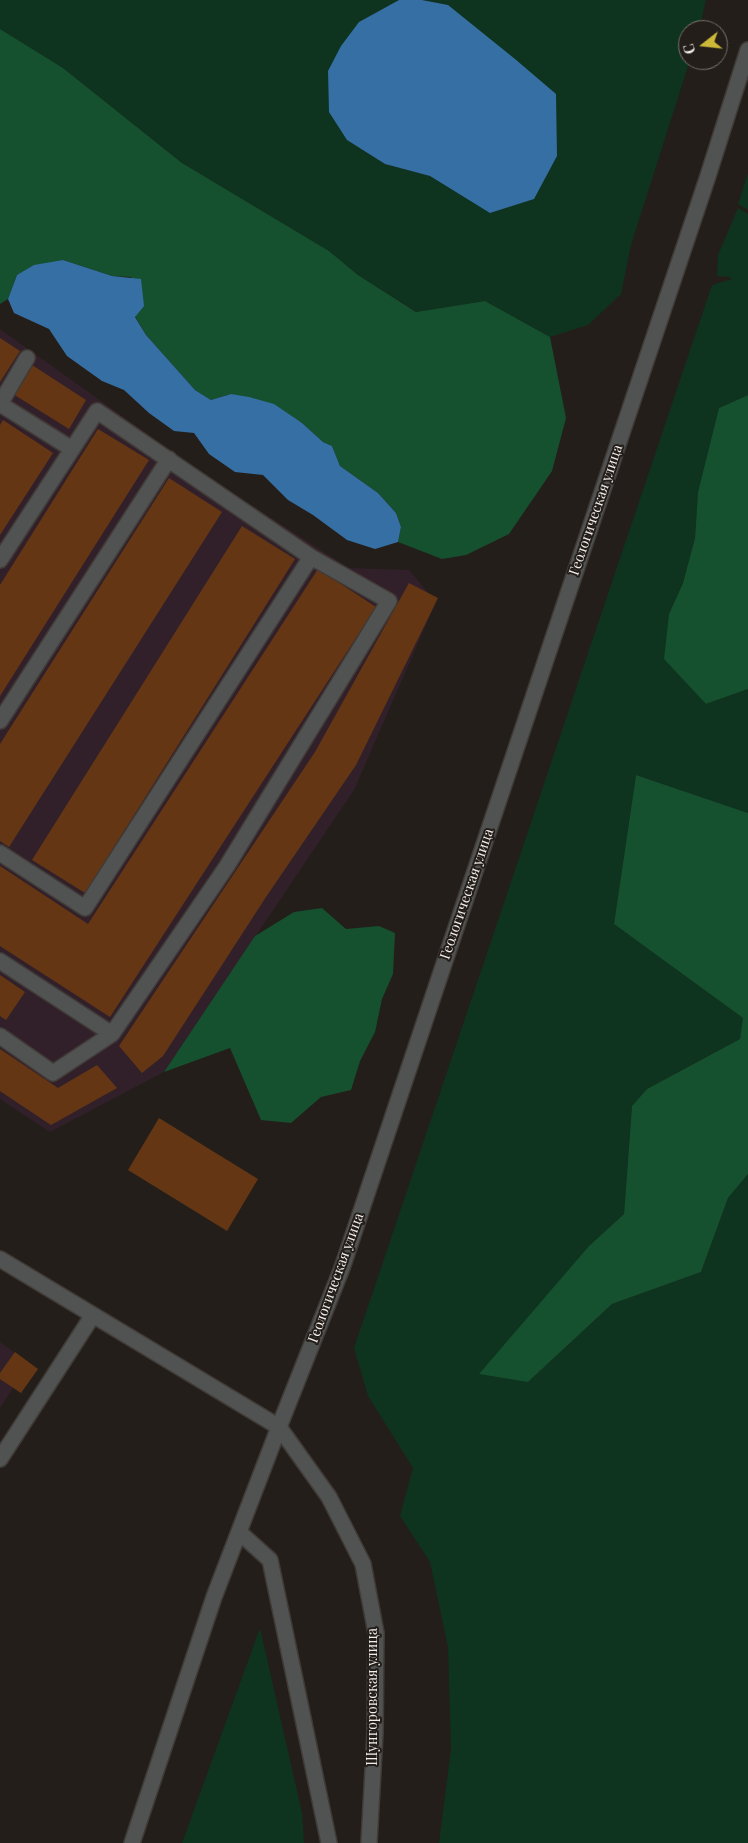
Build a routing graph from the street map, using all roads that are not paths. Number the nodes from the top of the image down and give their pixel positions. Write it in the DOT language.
graph roads {
  1 [pos="748,50"];
  2 [pos="27,358"];
  3 [pos="0,404"];
  4 [pos="72,449"];
  5 [pos="168,459"];
  6 [pos="311,557"];
  7 [pos="0,560"];
  8 [pos="0,721"];
  9 [pos="0,853"];
  10 [pos="0,961"];
  11 [pos="112,1034"];
  12 [pos="0,1036"];
  13 [pos="0,1259"];
  14 [pos="93,1315"];
  15 [pos="279,1427"];
  16 [pos="0,1459"];
  17 [pos="239,1532"];
  18 [pos="132,1843"];
  19 [pos="329,1843"];
  20 [pos="369,1843"];
  1 -- 15 [label="street, Геологическая улица"];
  2 -- 3 [label="street"];
  3 -- 4 [label="street"];
  4 -- 5 [label="street"];
  4 -- 7 [label="street"];
  5 -- 6 [label="street"];
  5 -- 8 [label="street"];
  6 -- 9 [label="street"];
  6 -- 11 [label="street"];
  10 -- 11 [label="street"];
  11 -- 12 [label="street"];
  13 -- 14 [label="street"];
  14 -- 15 [label="street"];
  14 -- 16 [label="street"];
  15 -- 17 [label="street, Геологическая улица"];
  15 -- 20 [label="street, Шунгоровская улица"];
  17 -- 18 [label="street, Геологическая улица"];
  17 -- 19 [label="street"];
}
